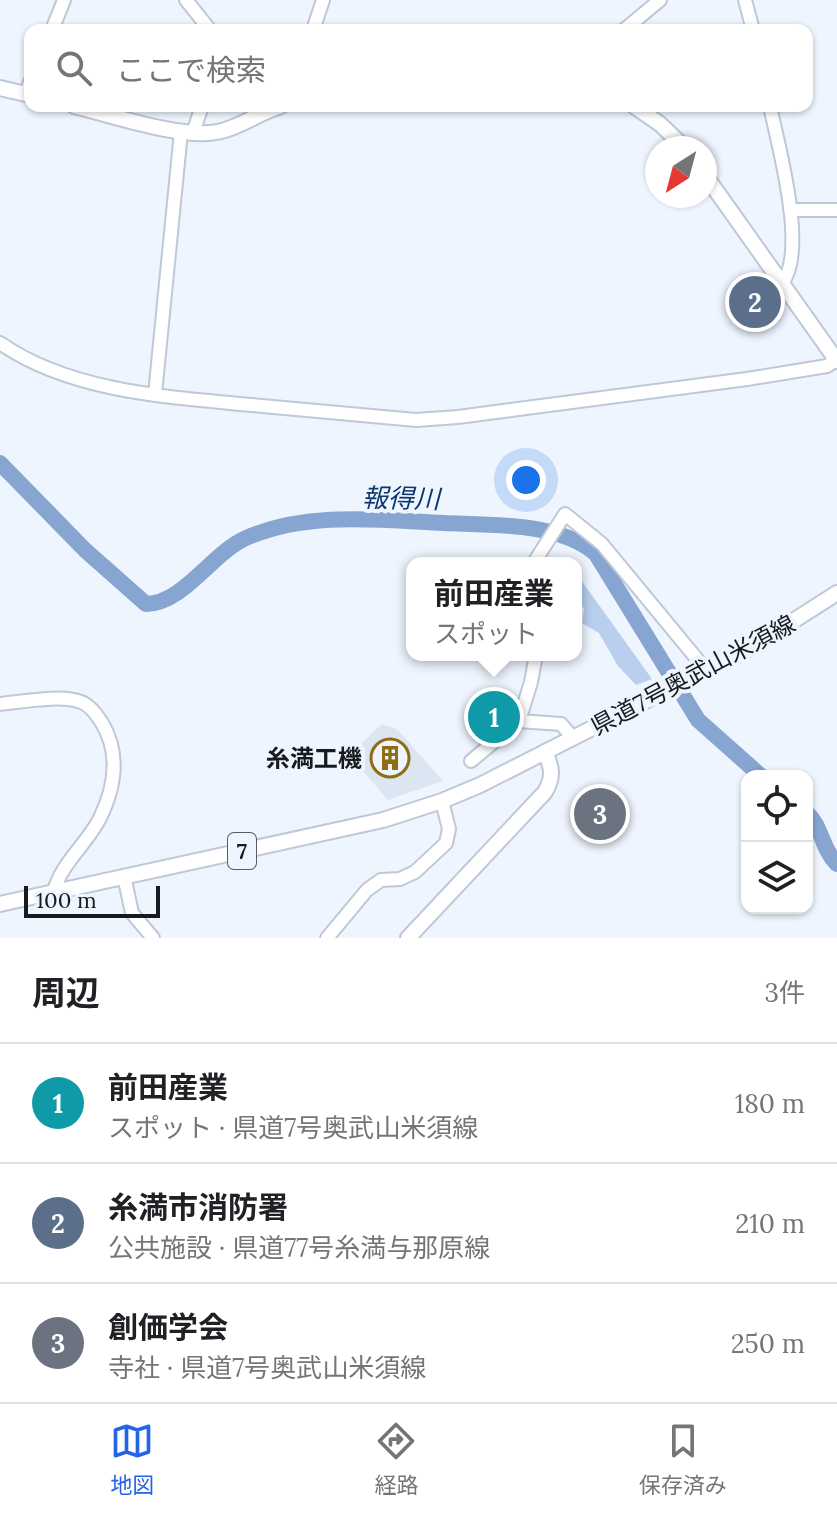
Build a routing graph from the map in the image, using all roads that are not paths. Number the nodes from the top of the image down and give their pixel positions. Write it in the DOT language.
graph roads {
  1 [pos="64,0"];
  2 [pos="186,0"];
  3 [pos="323,0"];
  4 [pos="660,0"];
  5 [pos="745,0"];
  6 [pos="54,24"];
  7 [pos="205,24"];
  8 [pos="315,24"];
  9 [pos="631,24"];
  10 [pos="751,24"];
  11 [pos="0,88"];
  12 [pos="24,90"];
  13 [pos="100,112"];
  14 [pos="199,112"];
  15 [pos="268,112"];
  16 [pos="643,112"];
  17 [pos="771,112"];
  18 [pos="187,132"];
  19 [pos="672,136"];
  20 [pos="717,192"];
  21 [pos="790,210"];
  22 [pos="837,210"];
  23 [pos="782,283"];
  24 [pos="0,343"];
  25 [pos="837,361"];
  26 [pos="155,394"];
  27 [pos="539,557"];
  28 [pos="837,593"];
  29 [pos="534,661"];
  30 [pos="702,672"];
  31 [pos="0,704"];
  32 [pos="519,721"];
  33 [pos="573,738"];
  34 [pos="545,752"];
  35 [pos="471,761"];
  36 [pos="442,801"];
  37 [pos="124,876"];
  38 [pos="54,891"];
  39 [pos="0,904"];
  40 [pos="153,938"];
  41 [pos="327,938"];
  42 [pos="408,938"];
  1 -- 6 [label="street"];
  2 -- 7 [label="street"];
  3 -- 8 [label="street"];
  4 -- 9 [label="street"];
  5 -- 10 [label="street"];
  11 -- 12 [label="main road"];
  13 -- 18 [label="main road"];
  14 -- 18 [label="street"];
  15 -- 18 [label="main road"];
  16 -- 19 [label="main road"];
  17 -- 21 [label="street"];
  18 -- 26 [label="street"];
  20 -- 23 [label="main road"];
  21 -- 22 [label="street"];
  21 -- 23 [label="street"];
  23 -- 25 [label="main road"];
  24 -- 26 [label="street"];
  25 -- 26 [label="street"];
  27 -- 30 [label="street"];
  28 -- 30 [label="main road, 県道7号奥武山米須線 / 7"];
  29 -- 32 [label="street"];
  30 -- 33 [label="main road, 県道7号奥武山米須線 / 7"];
  31 -- 38 [label="street"];
  32 -- 33 [label="street"];
  32 -- 35 [label="street"];
  33 -- 34 [label="main road, 県道7号奥武山米須線 / 7"];
  34 -- 36 [label="main road, 県道7号奥武山米須線 / 7"];
  34 -- 42 [label="main road"];
  36 -- 37 [label="main road, 県道7号奥武山米須線 / 7"];
  36 -- 41 [label="street"];
  37 -- 38 [label="main road, 県道7号奥武山米須線 / 7"];
  37 -- 40 [label="street"];
  38 -- 39 [label="main road, 県道7号奥武山米須線 / 7"];
}
